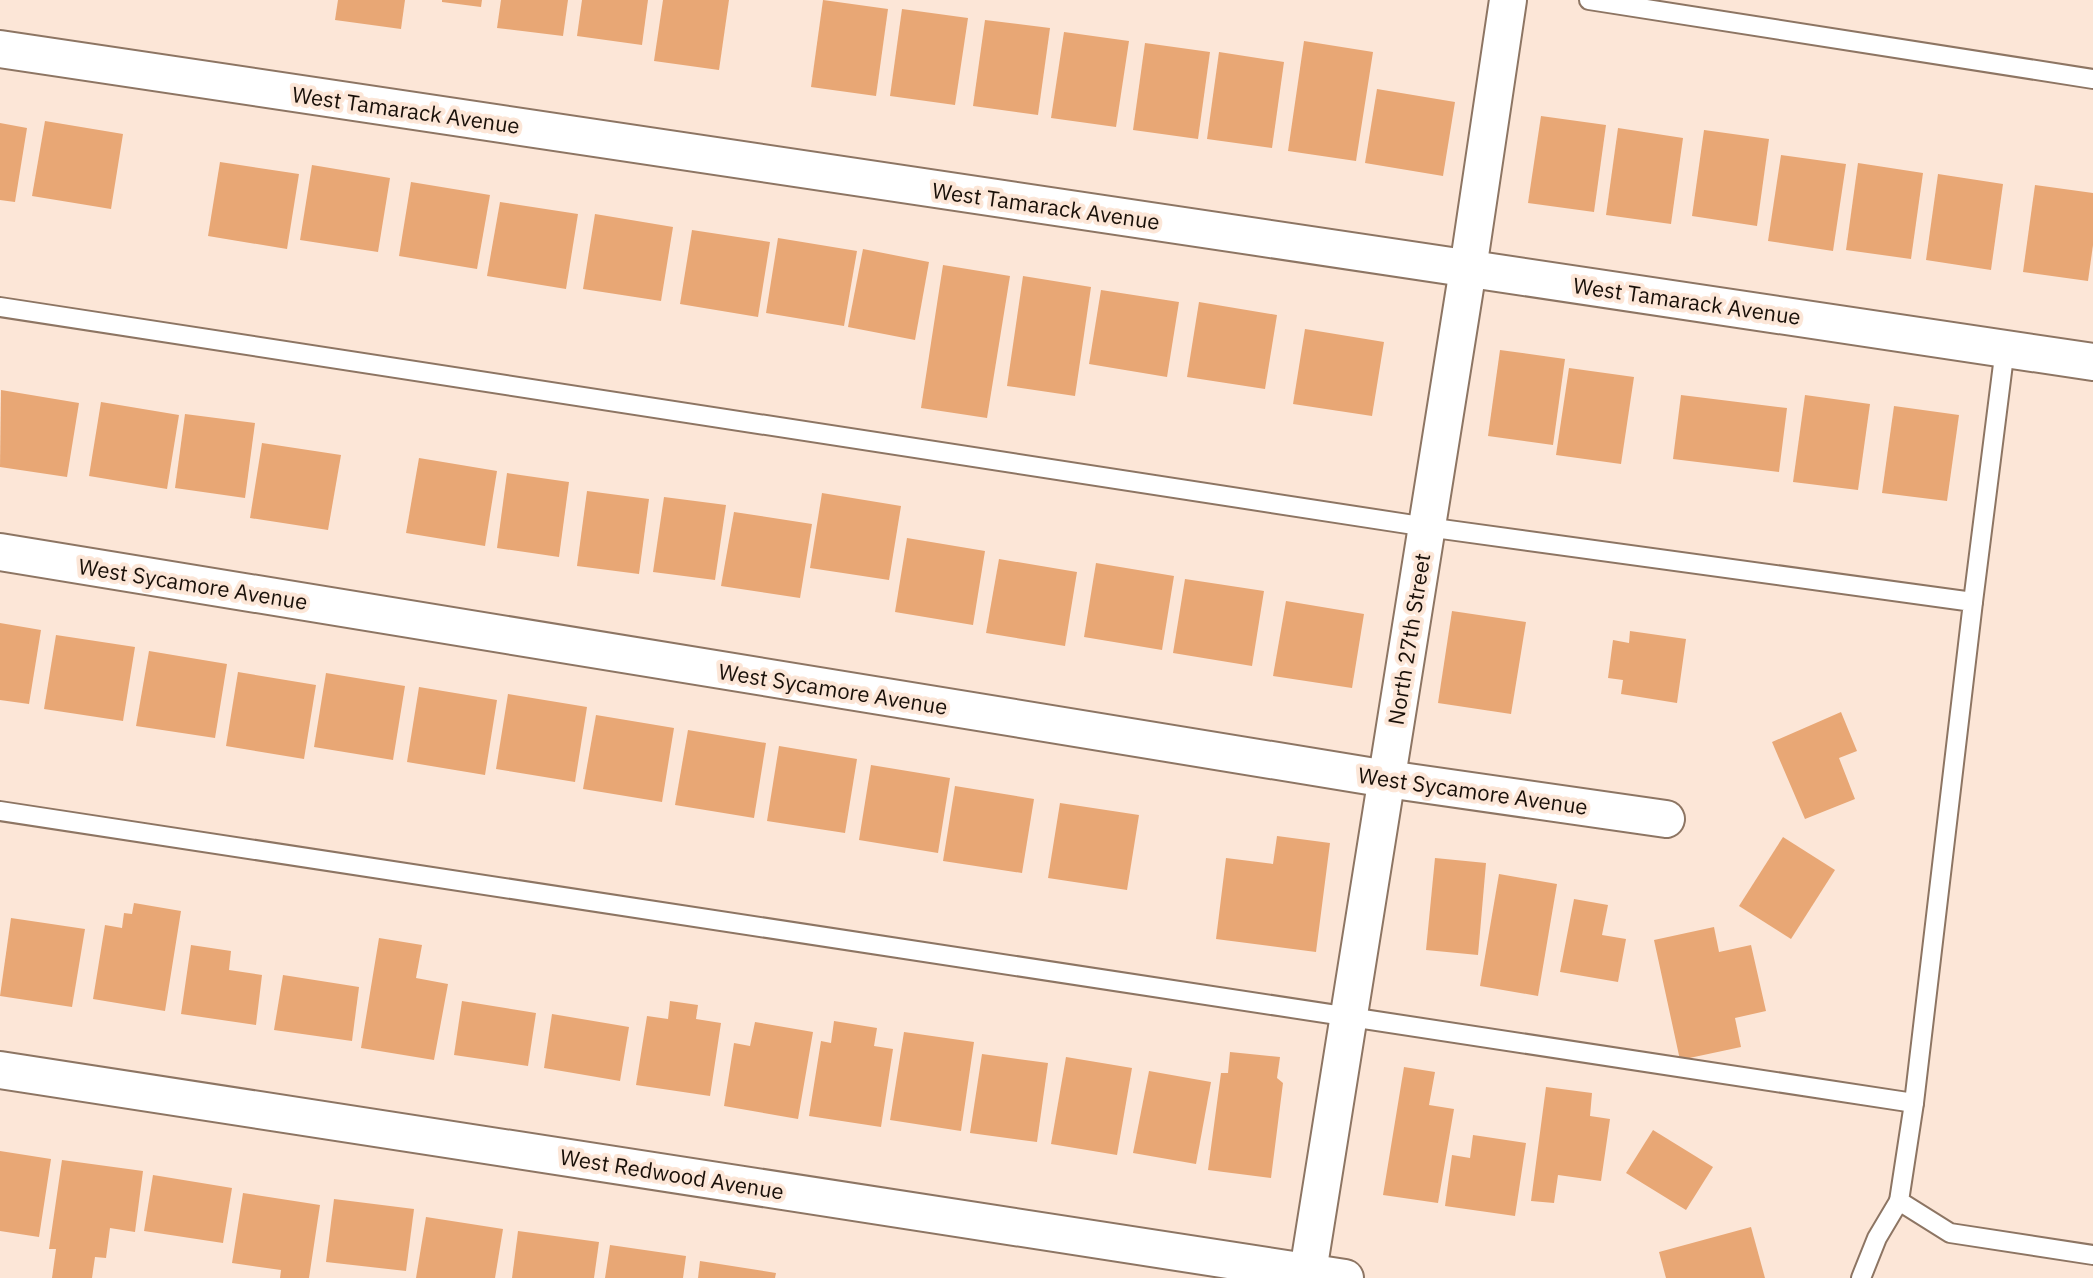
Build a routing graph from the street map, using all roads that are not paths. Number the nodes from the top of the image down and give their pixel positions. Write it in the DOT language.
graph roads {
  1 [pos="1508,0"];
  2 [pos="1589,0"];
  3 [pos="0,49"];
  4 [pos="2093,79"];
  5 [pos="1468,269"];
  6 [pos="0,307"];
  7 [pos="2005,348"];
  8 [pos="2093,362"];
  9 [pos="1427,527"];
  10 [pos="0,552"];
  11 [pos="1973,602"];
  12 [pos="1387,779"];
  13 [pos="0,811"];
  14 [pos="1666,819"];
  15 [pos="1348,1017"];
  16 [pos="0,1070"];
  17 [pos="1914,1103"];
  18 [pos="1899,1201"];
  19 [pos="2093,1255"];
  20 [pos="1307,1275"];
  21 [pos="1345,1278"];
  22 [pos="1861,1278"];
  1 -- 5 [label="street, North 27th Street"];
  2 -- 4 [label="lane"];
  3 -- 5 [label="street, West Tamarack Avenue"];
  5 -- 7 [label="street, West Tamarack Avenue"];
  5 -- 9 [label="street, North 27th Street"];
  6 -- 9 [label="lane"];
  7 -- 8 [label="street, West Tamarack Avenue"];
  7 -- 11 [label="lane"];
  9 -- 11 [label="lane"];
  9 -- 12 [label="street, North 27th Street"];
  10 -- 12 [label="street, West Sycamore Avenue"];
  11 -- 17 [label="lane"];
  12 -- 14 [label="street, West Sycamore Avenue"];
  12 -- 15 [label="street, North 27th Street"];
  13 -- 15 [label="lane"];
  15 -- 17 [label="lane"];
  15 -- 20 [label="street, North 27th Street"];
  16 -- 20 [label="street, West Redwood Avenue"];
  17 -- 18 [label="lane"];
  18 -- 19 [label="lane"];
  18 -- 22 [label="lane"];
  20 -- 21 [label="street, West Redwood Avenue"];
}
